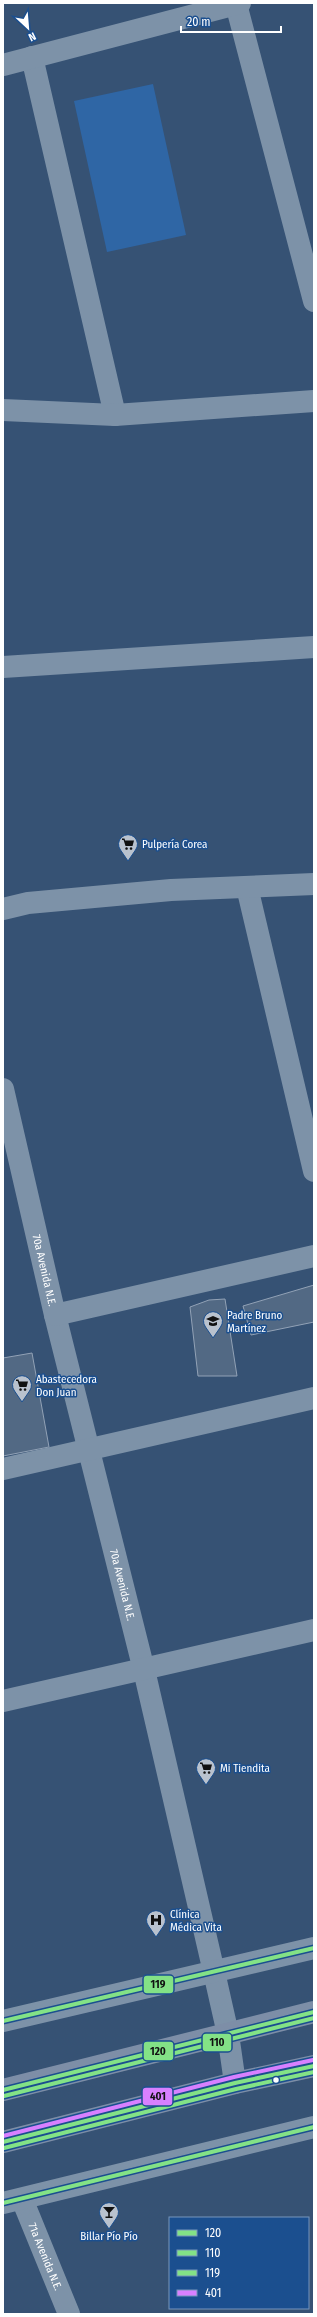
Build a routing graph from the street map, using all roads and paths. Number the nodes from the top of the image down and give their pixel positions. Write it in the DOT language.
graph roads {
  1 [pos="238,4"];
  2 [pos="32,57"];
  3 [pos="3,65"];
  4 [pos="314,301"];
  5 [pos="314,401"];
  6 [pos="3,410"];
  7 [pos="115,415"];
  8 [pos="314,647"];
  9 [pos="3,667"];
  10 [pos="314,884"];
  11 [pos="247,887"];
  12 [pos="3,910"];
  13 [pos="3,1089"];
  14 [pos="10,1143"];
  15 [pos="314,1171"];
  16 [pos="314,1256"];
  17 [pos="55,1315"];
  18 [pos="314,1398"];
  19 [pos="90,1450"];
  20 [pos="3,1469"];
  21 [pos="314,1630"];
  22 [pos="144,1670"];
  23 [pos="3,1702"];
  24 [pos="314,1948"];
  25 [pos="214,1972"];
  26 [pos="314,2012"];
  27 [pos="3,2021"];
  28 [pos="228,2034"];
  29 [pos="314,2066"];
  30 [pos="235,2083"];
  31 [pos="3,2090"];
  32 [pos="314,2127"];
  33 [pos="3,2142"];
  34 [pos="13,2201"];
  35 [pos="69,2314"];
  1 -- 2 [label="street"];
  1 -- 4 [label="street"];
  2 -- 3 [label="street"];
  2 -- 7 [label="street"];
  5 -- 7 [label="street"];
  6 -- 7 [label="street"];
  8 -- 9 [label="street"];
  10 -- 11 [label="street"];
  11 -- 12 [label="street"];
  11 -- 15 [label="street"];
  13 -- 14 [label="street, 70a Avenida N.E."];
  14 -- 17 [label="street, 70a Avenida N.E."];
  16 -- 17 [label="street"];
  17 -- 19 [label="street, 70a Avenida N.E."];
  18 -- 19 [label="street"];
  19 -- 20 [label="street"];
  19 -- 22 [label="street, 70a Avenida N.E."];
  21 -- 22 [label="street"];
  22 -- 23 [label="street"];
  22 -- 25 [label="street, 70a Avenida N.E."];
  24 -- 25 [label="street"];
  25 -- 27 [label="street"];
  25 -- 28 [label="street, 70a Avenida N.E."];
  26 -- 28 [label="main road"];
  28 -- 30 [label="street, 70a Avenida N.E."];
  28 -- 31 [label="main road"];
  29 -- 30 [label="main road"];
  30 -- 33 [label="main road"];
  32 -- 34 [label="street"];
  34 -- 35 [label="street, 71a Avenida N.E."];
}
